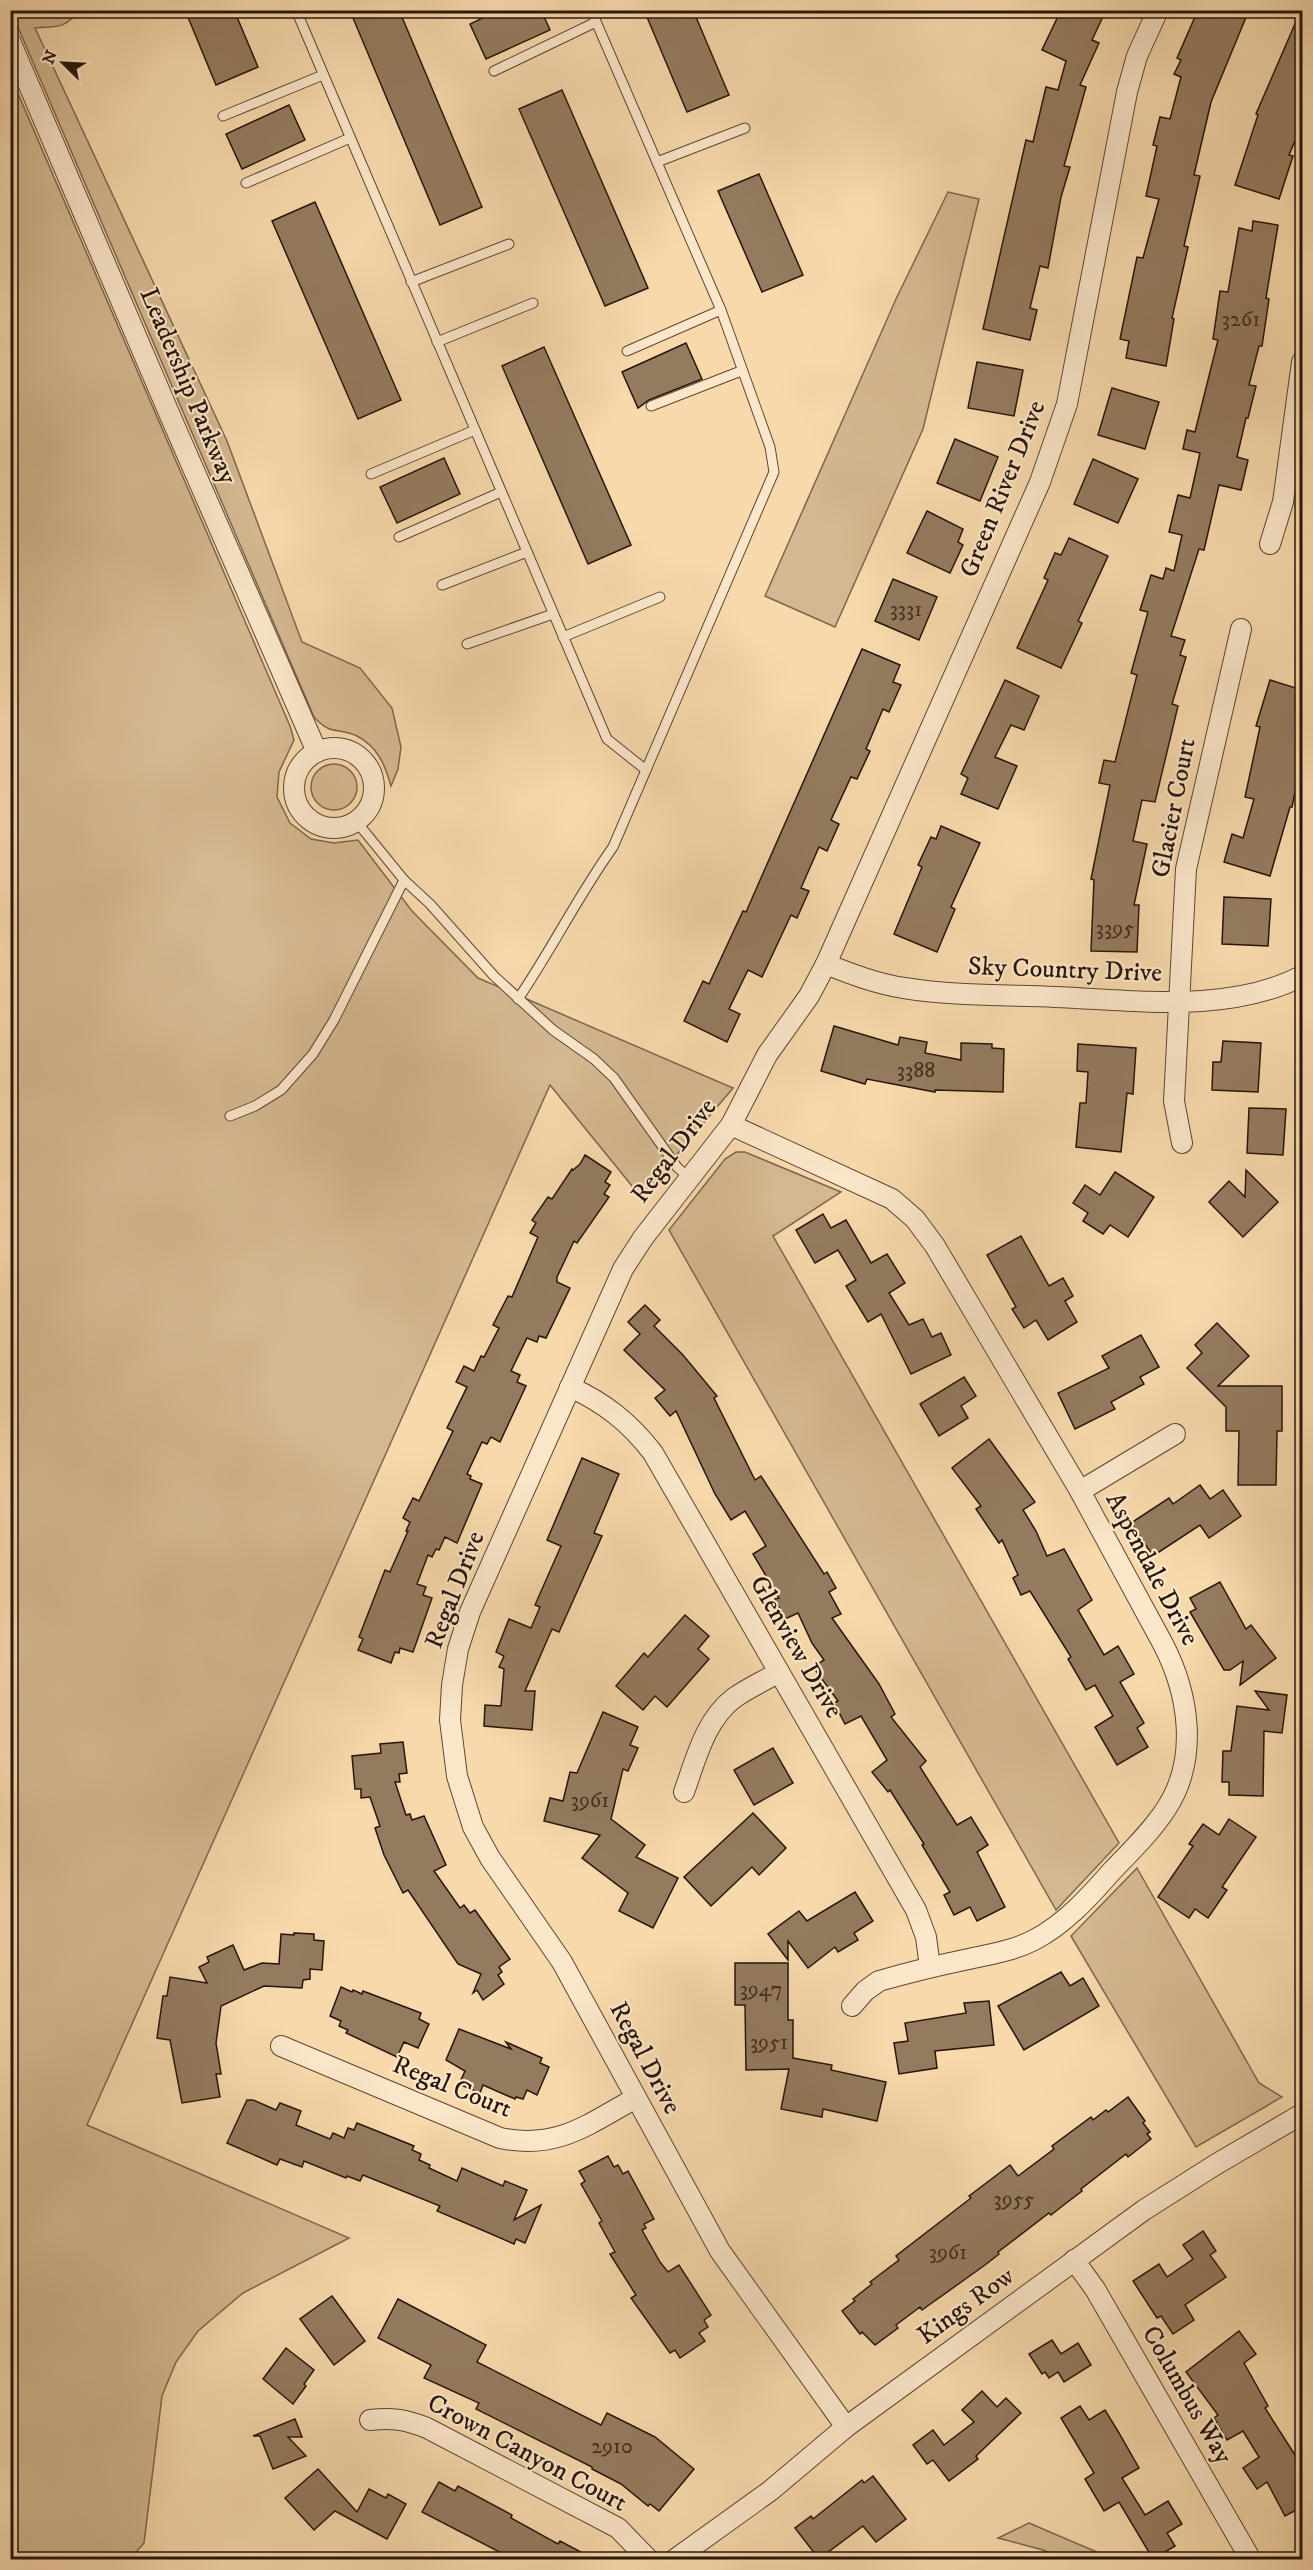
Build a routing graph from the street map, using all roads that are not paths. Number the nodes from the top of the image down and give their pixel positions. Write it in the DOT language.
graph roads {
  1 [pos="296,10"];
  2 [pos="591,10"];
  3 [pos="1158,10"];
  4 [pos="596,22"];
  5 [pos="10,42"];
  6 [pos="494,71"];
  7 [pos="323,75"];
  8 [pos="223,116"];
  9 [pos="745,128"];
  10 [pos="350,138"];
  11 [pos="657,162"];
  12 [pos="246,183"];
  13 [pos="509,244"];
  14 [pos="411,282"];
  15 [pos="533,303"];
  16 [pos="721,310"];
  17 [pos="437,342"];
  18 [pos="627,351"];
  19 [pos="1302,362"];
  20 [pos="741,371"];
  21 [pos="651,406"];
  22 [pos="475,430"];
  23 [pos="372,474"];
  24 [pos="501,492"];
  25 [pos="399,537"];
  26 [pos="1270,544"];
  27 [pos="527,552"];
  28 [pos="442,585"];
  29 [pos="660,597"];
  30 [pos="553,614"];
  31 [pos="1241,629"];
  32 [pos="563,636"];
  33 [pos="467,644"];
  34 [pos="317,752"];
  35 [pos="646,770"];
  36 [pos="356,821"];
  37 [pos="404,880"];
  38 [pos="826,964"];
  39 [pos="1302,976"];
  40 [pos="518,999"];
  41 [pos="1180,1001"];
  42 [pos="230,1116"];
  43 [pos="731,1125"];
  44 [pos="1182,1143"];
  45 [pos="690,1179"];
  46 [pos="570,1387"];
  47 [pos="1175,1434"];
  48 [pos="1080,1491"];
  49 [pos="778,1672"];
  50 [pos="684,1792"];
  51 [pos="930,1967"];
  52 [pos="852,2006"];
  53 [pos="281,2046"];
  54 [pos="636,2098"];
  55 [pos="1302,2114"];
  56 [pos="1074,2260"];
  57 [pos="370,2420"];
  58 [pos="846,2427"];
  59 [pos="649,2559"];
  60 [pos="674,2559"];
  61 [pos="1250,2559"];
  1 -- 7 [label="lane"];
  2 -- 4 [label="lane"];
  3 -- 38 [label="street, Green River Drive"];
  4 -- 6 [label="lane"];
  4 -- 11 [label="lane"];
  5 -- 34 [label="street, Leadership Parkway"];
  7 -- 8 [label="lane"];
  7 -- 10 [label="lane"];
  9 -- 11 [label="lane"];
  10 -- 12 [label="lane"];
  10 -- 14 [label="lane"];
  11 -- 16 [label="lane"];
  13 -- 14 [label="lane"];
  14 -- 17 [label="lane"];
  15 -- 17 [label="lane"];
  16 -- 18 [label="lane"];
  16 -- 20 [label="lane"];
  17 -- 22 [label="lane"];
  19 -- 26 [label="street"];
  20 -- 21 [label="lane"];
  20 -- 35 [label="lane"];
  22 -- 23 [label="lane"];
  22 -- 24 [label="lane"];
  24 -- 25 [label="lane"];
  24 -- 27 [label="lane"];
  27 -- 28 [label="lane"];
  27 -- 30 [label="lane"];
  29 -- 32 [label="lane"];
  30 -- 32 [label="lane"];
  30 -- 33 [label="lane"];
  31 -- 41 [label="street, Glacier Court"];
  32 -- 35 [label="lane"];
  34 -- 36 [label="street"];
  34 -- 36 [label="street"];
  35 -- 40 [label="lane"];
  36 -- 37 [label="lane"];
  37 -- 40 [label="lane"];
  37 -- 42 [label="lane"];
  38 -- 41 [label="street, Sky Country Drive"];
  38 -- 43 [label="street, Regal Drive"];
  39 -- 41 [label="street, Sky Country Drive"];
  40 -- 45 [label="lane"];
  41 -- 44 [label="street, Glacier Court"];
  43 -- 45 [label="street, Regal Drive"];
  43 -- 48 [label="street, Aspendale Drive"];
  45 -- 46 [label="street, Regal Drive"];
  46 -- 49 [label="street, Glenview Drive"];
  46 -- 54 [label="street, Regal Drive"];
  47 -- 48 [label="street"];
  48 -- 51 [label="street, Aspendale Drive"];
  49 -- 50 [label="street"];
  49 -- 51 [label="street, Glenview Drive"];
  51 -- 52 [label="street, Aspendale Drive"];
  53 -- 54 [label="street, Regal Court"];
  54 -- 58 [label="street, Regal Drive"];
  55 -- 56 [label="street, Kings Row"];
  56 -- 58 [label="street, Kings Row"];
  56 -- 61 [label="street, Columbus Way"];
  57 -- 59 [label="street, Crown Canyon Court"];
  58 -- 60 [label="street, Kings Row"];
}
